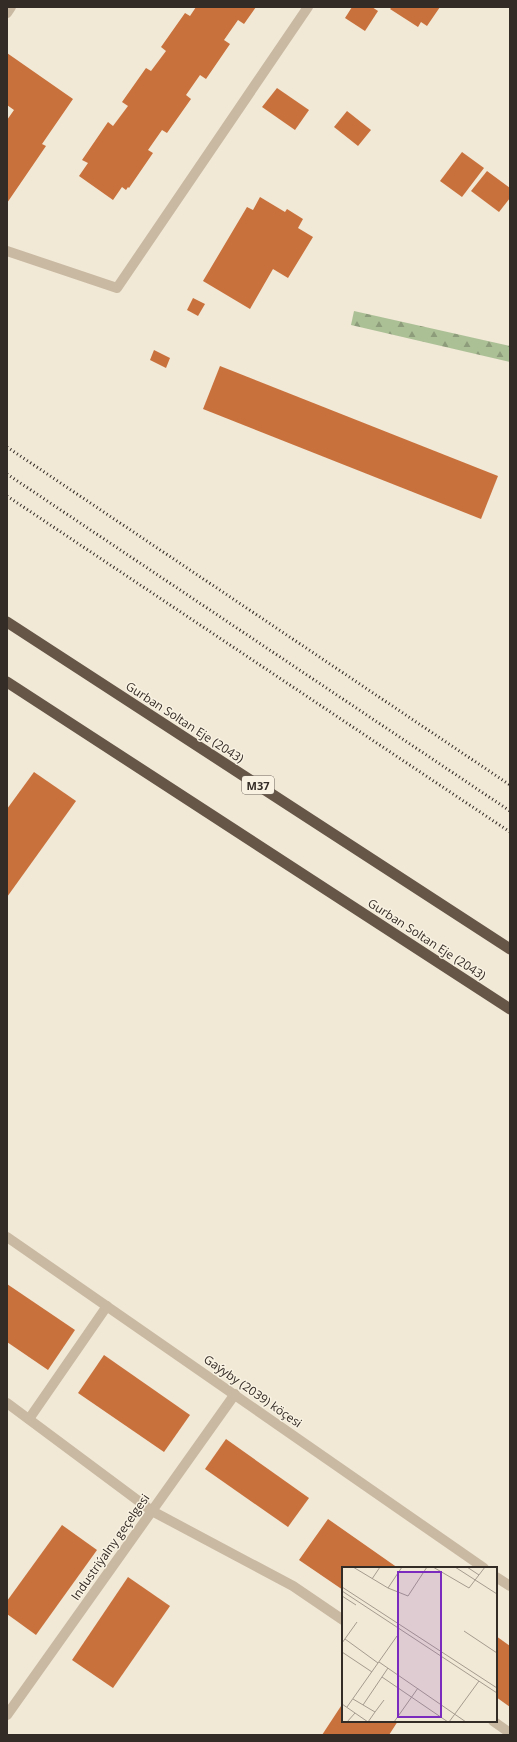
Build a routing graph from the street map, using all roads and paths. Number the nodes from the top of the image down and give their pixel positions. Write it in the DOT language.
graph roads {
  1 [pos="11,7"];
  2 [pos="308,7"];
  3 [pos="7,13"];
  4 [pos="7,251"];
  5 [pos="7,622"];
  6 [pos="7,682"];
  7 [pos="510,949"];
  8 [pos="510,1009"];
  9 [pos="7,1237"];
  10 [pos="107,1306"];
  11 [pos="235,1394"];
  12 [pos="7,1403"];
  13 [pos="29,1419"];
  14 [pos="152,1510"];
  15 [pos="483,1567"];
  16 [pos="497,1578"];
  17 [pos="510,1586"];
  18 [pos="342,1619"];
  19 [pos="7,1715"];
  20 [pos="494,1722"];
  21 [pos="508,1733"];
  1 -- 3 [label="street"];
  2 -- 4 [label="street"];
  5 -- 7 [label="highway, Gurban Soltan Eje (2043) / M37"];
  6 -- 8 [label="highway, Gurban Soltan Eje (2043)"];
  9 -- 10 [label="street, Gaýyby (2039) köçesi"];
  10 -- 11 [label="street, Gaýyby (2039) köçesi"];
  10 -- 13 [label="street"];
  11 -- 14 [label="street, Industriýalny geçelgesi"];
  11 -- 15 [label="street, Gaýyby (2039) köçesi"];
  12 -- 13 [label="street"];
  13 -- 14 [label="street"];
  14 -- 18 [label="street"];
  14 -- 19 [label="street, Industriýalny geçelgesi"];
  16 -- 17 [label="street"];
  20 -- 21 [label="street"];
}
